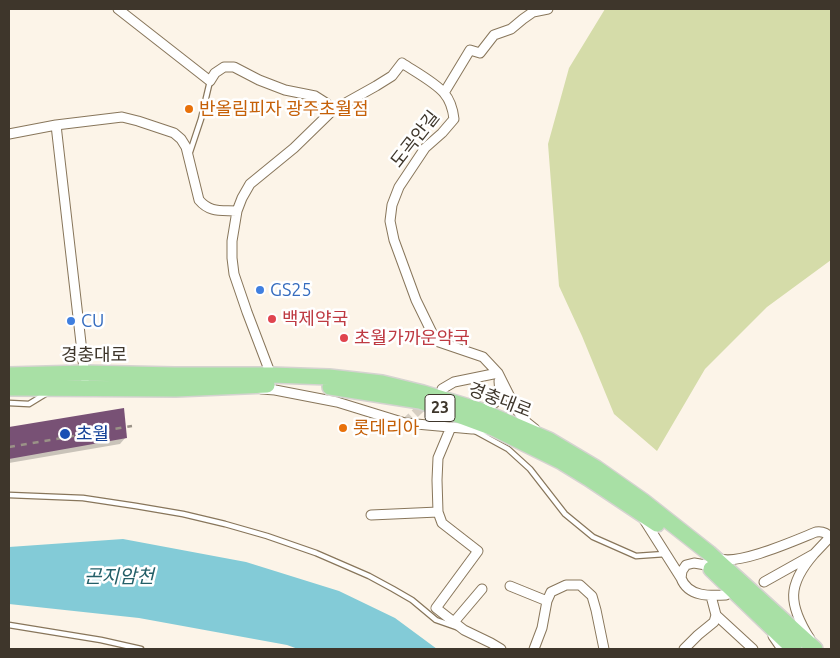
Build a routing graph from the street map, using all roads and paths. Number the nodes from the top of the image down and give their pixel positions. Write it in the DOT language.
graph roads {
  1 [pos="118,9"];
  2 [pos="548,9"];
  3 [pos="210,81"];
  4 [pos="444,93"];
  5 [pos="333,110"];
  6 [pos="56,125"];
  7 [pos="9,134"];
  8 [pos="188,156"];
  9 [pos="237,211"];
  10 [pos="498,373"];
  11 [pos="140,374"];
  12 [pos="9,375"];
  13 [pos="272,375"];
  14 [pos="85,381"];
  15 [pos="236,386"];
  16 [pos="9,388"];
  17 [pos="56,388"];
  18 [pos="108,388"];
  19 [pos="442,389"];
  20 [pos="9,403"];
  21 [pos="479,410"];
  22 [pos="451,427"];
  23 [pos="493,428"];
  24 [pos="472,429"];
  25 [pos="549,440"];
  26 [pos="9,495"];
  27 [pos="636,510"];
  28 [pos="438,512"];
  29 [pos="371,515"];
  30 [pos="831,526"];
  31 [pos="816,532"];
  32 [pos="831,537"];
  33 [pos="665,554"];
  34 [pos="814,554"];
  35 [pos="707,559"];
  36 [pos="681,578"];
  37 [pos="764,582"];
  38 [pos="510,586"];
  39 [pos="482,589"];
  40 [pos="726,594"];
  41 [pos="711,596"];
  42 [pos="547,601"];
  43 [pos="716,615"];
  44 [pos="763,618"];
  45 [pos="454,622"];
  46 [pos="9,625"];
  47 [pos="464,630"];
  48 [pos="141,649"];
  49 [pos="501,649"];
  50 [pos="534,649"];
  51 [pos="604,649"];
  52 [pos="684,649"];
  53 [pos="753,649"];
  54 [pos="782,649"];
  55 [pos="794,649"];
  56 [pos="816,649"];
  1 -- 3 [label="street"];
  2 -- 4 [label="street"];
  3 -- 5 [label="street"];
  3 -- 8 [label="lane"];
  4 -- 5 [label="street, 도곡안길"];
  4 -- 10 [label="street, 도곡안길"];
  5 -- 9 [label="street"];
  6 -- 7 [label="street"];
  6 -- 8 [label="street"];
  6 -- 14 [label="street"];
  8 -- 9 [label="street"];
  9 -- 13 [label="street"];
  10 -- 19 [label="street"];
  10 -- 21 [label="street"];
  10 -- 25 [label="street, 도곡안길"];
  11 -- 13 [label="main road, 경충대로 / 23"];
  11 -- 14 [label="main road, 경충대로 / 23"];
  11 -- 18 [label="main road"];
  12 -- 14 [label="main road, 경충대로 / 23"];
  13 -- 21 [label="main road, 경충대로 / 23"];
  14 -- 17 [label="main road, 경충대로 / 23"];
  14 -- 18 [label="main road, 경충대로 / 23"];
  15 -- 18 [label="main road, 경충대로 / 23"];
  15 -- 22 [label="street"];
  15 -- 23 [label="main road, 경충대로 / 23"];
  16 -- 17 [label="main road, 경충대로 / 23"];
  17 -- 20 [label="lane"];
  21 -- 25 [label="main road, 경충대로 / 23"];
  22 -- 24 [label="street"];
  22 -- 28 [label="street"];
  23 -- 24 [label="street"];
  23 -- 27 [label="main road, 경충대로 / 23"];
  24 -- 33 [label="lane"];
  25 -- 35 [label="main road, 경충대로 / 23"];
  26 -- 47 [label="lane"];
  27 -- 33 [label="street"];
  27 -- 35 [label="main road, 경충대로 / 23"];
  28 -- 29 [label="street"];
  28 -- 45 [label="street"];
  30 -- 31 [label="street"];
  31 -- 32 [label="street"];
  31 -- 35 [label="street"];
  32 -- 34 [label="street"];
  33 -- 36 [label="street"];
  34 -- 37 [label="street"];
  34 -- 56 [label="street"];
  35 -- 36 [label="street"];
  35 -- 44 [label="main road, 경충대로 / 23"];
  35 -- 56 [label="main road, 경충대로 / 23"];
  36 -- 41 [label="street"];
  38 -- 42 [label="street"];
  39 -- 45 [label="street"];
  40 -- 41 [label="street"];
  41 -- 43 [label="street"];
  42 -- 50 [label="street"];
  42 -- 51 [label="street"];
  43 -- 52 [label="street"];
  43 -- 53 [label="street"];
  44 -- 54 [label="street"];
  44 -- 55 [label="main road, 경충대로 / 23"];
  45 -- 47 [label="street"];
  46 -- 48 [label="lane"];
  47 -- 49 [label="street"];
}
